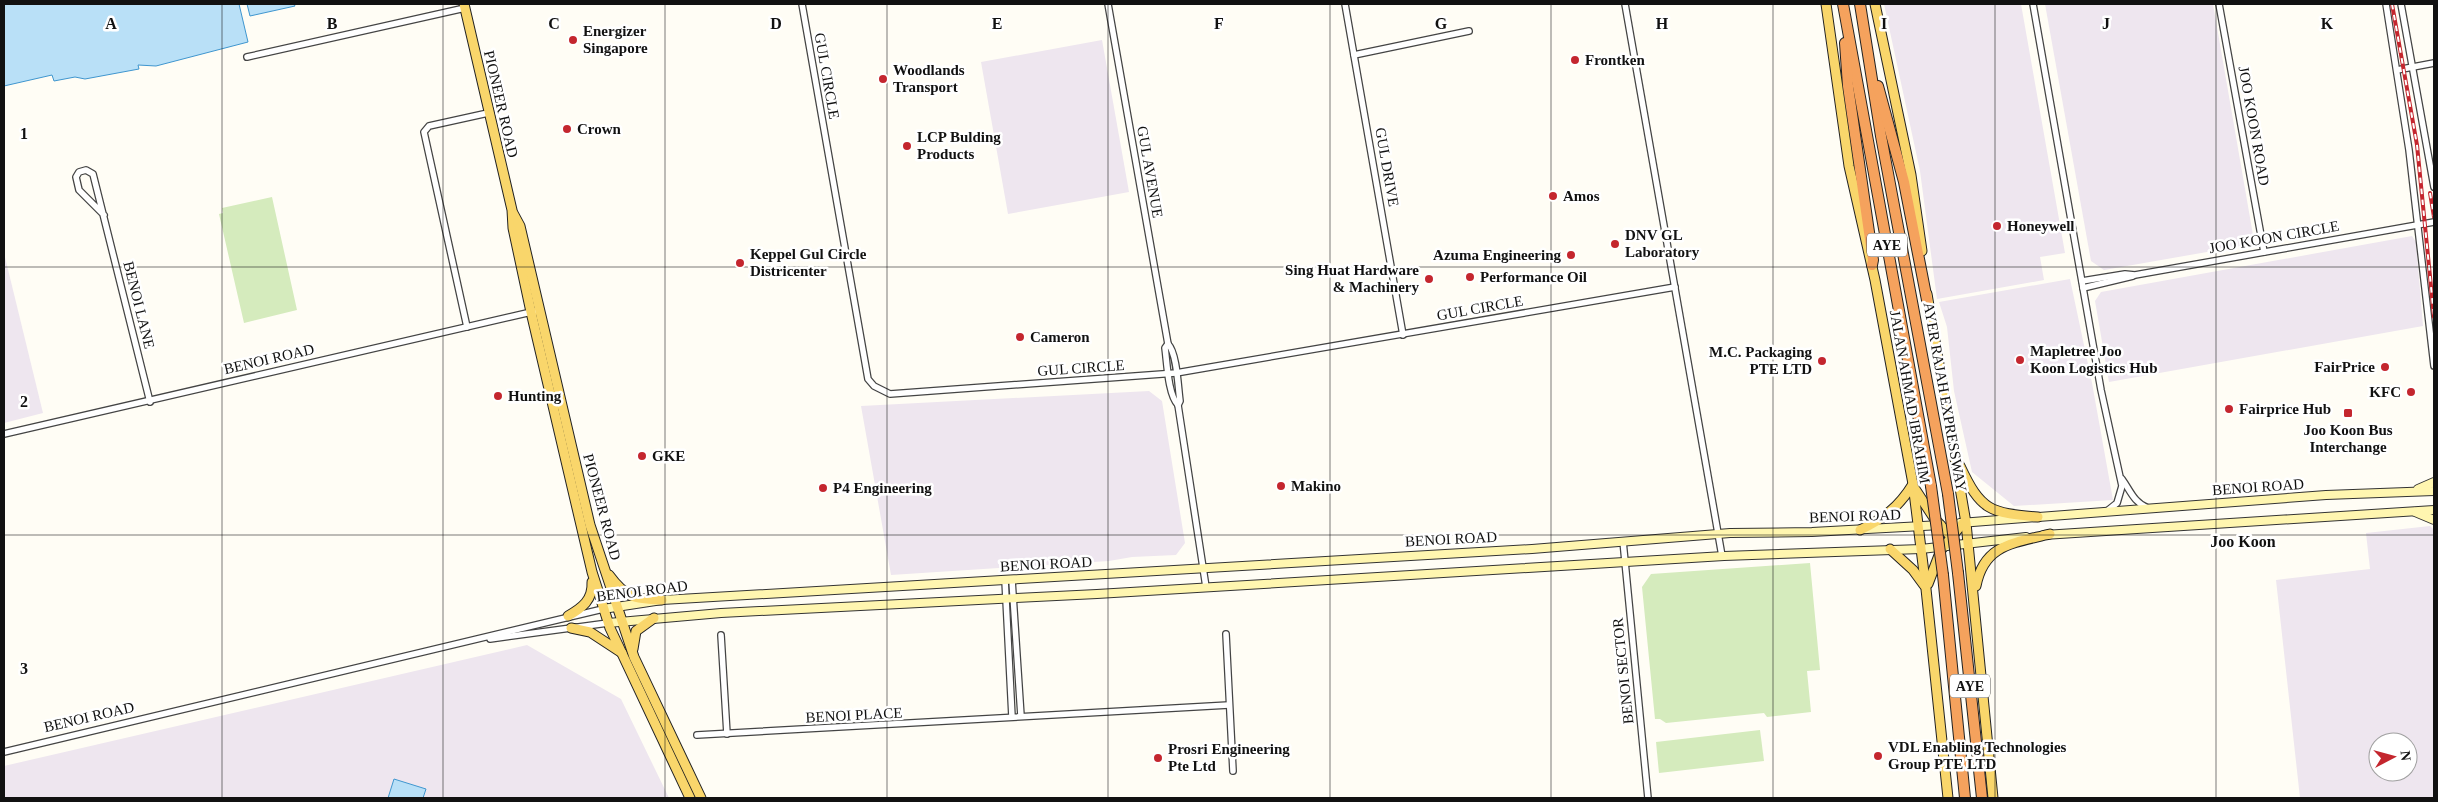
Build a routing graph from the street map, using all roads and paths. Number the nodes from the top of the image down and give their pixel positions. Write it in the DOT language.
graph roads {
  1 [pos="802,4"];
  2 [pos="1108,4"];
  3 [pos="1345,4"];
  4 [pos="1625,4"];
  5 [pos="1826,4"];
  6 [pos="1843,4"];
  7 [pos="1860,4"];
  8 [pos="1875,4"];
  9 [pos="2033,4"];
  10 [pos="2219,4"];
  11 [pos="2386,4"];
  12 [pos="2401,4"];
  13 [pos="464,6"];
  14 [pos="1469,31"];
  15 [pos="1354,55"];
  16 [pos="247,57"];
  17 [pos="2434,63"];
  18 [pos="2412,67"];
  19 [pos="1872,68"];
  20 [pos="2397,70"];
  21 [pos="488,113"];
  22 [pos="2434,187"];
  23 [pos="104,215"];
  24 [pos="2434,222"];
  25 [pos="2418,226"];
  26 [pos="2264,252"];
  27 [pos="1872,265"];
  28 [pos="2082,284"];
  29 [pos="1675,287"];
  30 [pos="1927,300"];
  31 [pos="536,311"];
  32 [pos="467,327"];
  33 [pos="1403,335"];
  34 [pos="1168,344"];
  35 [pos="2434,366"];
  36 [pos="1176,373"];
  37 [pos="1169,374"];
  38 [pos="150,402"];
  39 [pos="1178,405"];
  40 [pos="4,434"];
  41 [pos="1956,456"];
  42 [pos="2120,477"];
  43 [pos="2434,482"];
  44 [pos="1913,484"];
  45 [pos="2434,491"];
  46 [pos="2402,493"];
  47 [pos="1962,495"];
  48 [pos="2149,509"];
  49 [pos="2434,510"];
  50 [pos="2411,511"];
  51 [pos="2105,512"];
  52 [pos="2038,517"];
  53 [pos="2434,520"];
  54 [pos="1964,523"];
  55 [pos="1952,524"];
  56 [pos="1936,526"];
  57 [pos="1919,527"];
  58 [pos="1860,530"];
  59 [pos="1719,534"];
  60 [pos="2050,534"];
  61 [pos="1623,541"];
  62 [pos="1947,541"];
  63 [pos="1968,543"];
  64 [pos="1921,548"];
  65 [pos="1890,549"];
  66 [pos="1722,556"];
  67 [pos="1625,562"];
  68 [pos="1205,568"];
  69 [pos="604,569"];
  70 [pos="592,572"];
  71 [pos="1972,577"];
  72 [pos="1008,580"];
  73 [pos="1206,587"];
  74 [pos="1926,589"];
  75 [pos="1974,594"];
  76 [pos="1010,599"];
  77 [pos="662,600"];
  78 [pos="616,606"];
  79 [pos="603,609"];
  80 [pos="568,616"];
  81 [pos="654,618"];
  82 [pos="621,621"];
  83 [pos="608,623"];
  84 [pos="571,628"];
  85 [pos="1226,634"];
  86 [pos="721,635"];
  87 [pos="472,641"];
  88 [pos="622,653"];
  89 [pos="634,657"];
  90 [pos="1229,705"];
  91 [pos="1021,716"];
  92 [pos="1012,717"];
  93 [pos="727,734"];
  94 [pos="696,735"];
  95 [pos="4,752"];
  96 [pos="1233,771"];
  97 [pos="690,798"];
  98 [pos="701,798"];
  99 [pos="1648,798"];
  100 [pos="1948,798"];
  101 [pos="1965,798"];
  102 [pos="1982,798"];
  103 [pos="1994,798"];
  1 -- 37 [label="street, GUL CIRCLE"];
  2 -- 34 [label="street, GUL AVENUE"];
  3 -- 15 [label="street, GUL DRIVE"];
  4 -- 29 [label="street"];
  5 -- 27 [label="main road, JALAN AHMAD IBRAHIM"];
  6 -- 27 [label="highway"];
  6 -- 101 [label="highway, AYER RAJAH EXPRESSWAY / AYE, bridge"];
  7 -- 19 [label="highway, AYER RAJAH EXPRESSWAY / AYE"];
  8 -- 30 [label="main road"];
  9 -- 28 [label="street"];
  10 -- 26 [label="street, JOO KOON ROAD"];
  11 -- 20 [label="street"];
  12 -- 18 [label="street"];
  13 -- 16 [label="street"];
  13 -- 21 [label="main road, PIONEER ROAD"];
  14 -- 15 [label="street"];
  15 -- 33 [label="street, GUL DRIVE"];
  17 -- 18 [label="street"];
  18 -- 20 [label="street"];
  18 -- 22 [label="street"];
  19 -- 30 [label="highway"];
  19 -- 102 [label="highway, AYER RAJAH EXPRESSWAY / AYE, bridge"];
  20 -- 25 [label="street"];
  21 -- 31 [label="main road, PIONEER ROAD"];
  21 -- 32 [label="street"];
  23 -- 23 [label="street, BENOI LANE"];
  23 -- 38 [label="street, BENOI LANE"];
  24 -- 25 [label="street, JOO KOON CIRCLE"];
  25 -- 26 [label="street, JOO KOON CIRCLE"];
  25 -- 35 [label="street"];
  26 -- 28 [label="street, JOO KOON CIRCLE"];
  27 -- 44 [label="main road, JALAN AHMAD IBRAHIM"];
  28 -- 42 [label="street"];
  29 -- 33 [label="street, GUL CIRCLE"];
  29 -- 59 [label="street"];
  30 -- 41 [label="main road"];
  31 -- 32 [label="street, BENOI ROAD"];
  31 -- 69 [label="main road, PIONEER ROAD"];
  31 -- 70 [label="main road, PIONEER ROAD"];
  32 -- 38 [label="street, BENOI ROAD"];
  33 -- 36 [label="street, GUL CIRCLE"];
  34 -- 36 [label="street, GUL AVENUE"];
  34 -- 37 [label="street, GUL AVENUE"];
  36 -- 37 [label="street, GUL CIRCLE"];
  36 -- 39 [label="street, GUL AVENUE"];
  37 -- 39 [label="street, GUL AVENUE"];
  38 -- 40 [label="street, BENOI ROAD"];
  39 -- 68 [label="street, GUL AVENUE"];
  41 -- 47 [label="main road"];
  41 -- 52 [label="main road"];
  42 -- 48 [label="street"];
  42 -- 51 [label="street"];
  43 -- 46 [label="main road"];
  44 -- 56 [label="main road"];
  44 -- 57 [label="main road, JALAN AHMAD IBRAHIM"];
  44 -- 58 [label="main road"];
  45 -- 46 [label="main road, BENOI ROAD"];
  46 -- 48 [label="main road, BENOI ROAD"];
  47 -- 54 [label="main road"];
  47 -- 55 [label="main road"];
  48 -- 51 [label="main road, BENOI ROAD"];
  49 -- 50 [label="main road, BENOI ROAD"];
  50 -- 53 [label="main road"];
  50 -- 60 [label="main road, BENOI ROAD"];
  51 -- 52 [label="main road, BENOI ROAD"];
  52 -- 54 [label="main road, BENOI ROAD"];
  54 -- 55 [label="main road, BENOI ROAD"];
  54 -- 62 [label="main road"];
  54 -- 63 [label="main road"];
  55 -- 56 [label="main road, BENOI ROAD"];
  55 -- 62 [label="main road"];
  56 -- 57 [label="main road, BENOI ROAD"];
  56 -- 62 [label="main road"];
  57 -- 58 [label="main road, BENOI ROAD"];
  57 -- 64 [label="main road, JALAN AHMAD IBRAHIM"];
  58 -- 59 [label="main road, BENOI ROAD"];
  59 -- 61 [label="main road, BENOI ROAD"];
  59 -- 66 [label="street"];
  60 -- 63 [label="main road, BENOI ROAD"];
  60 -- 75 [label="main road"];
  61 -- 67 [label="street, BENOI SECTOR"];
  61 -- 68 [label="main road, BENOI ROAD"];
  62 -- 63 [label="main road, BENOI ROAD"];
  62 -- 64 [label="main road, BENOI ROAD"];
  62 -- 71 [label="main road"];
  62 -- 74 [label="main road"];
  63 -- 71 [label="main road"];
  64 -- 65 [label="main road, BENOI ROAD"];
  64 -- 74 [label="main road, JALAN AHMAD IBRAHIM"];
  65 -- 66 [label="main road, BENOI ROAD"];
  65 -- 74 [label="main road"];
  66 -- 67 [label="main road, BENOI ROAD"];
  67 -- 73 [label="main road, BENOI ROAD"];
  67 -- 99 [label="street, BENOI SECTOR"];
  68 -- 72 [label="main road, BENOI ROAD"];
  68 -- 73 [label="street, GUL AVENUE"];
  69 -- 77 [label="main road"];
  69 -- 78 [label="main road, PIONEER ROAD"];
  70 -- 79 [label="main road, PIONEER ROAD"];
  70 -- 80 [label="main road"];
  71 -- 75 [label="main road"];
  72 -- 76 [label="street"];
  72 -- 77 [label="main road, BENOI ROAD"];
  73 -- 76 [label="main road, BENOI ROAD"];
  74 -- 100 [label="main road, JALAN AHMAD IBRAHIM"];
  75 -- 103 [label="main road"];
  76 -- 81 [label="main road, BENOI ROAD"];
  76 -- 91 [label="street"];
  76 -- 92 [label="street"];
  77 -- 78 [label="main road, BENOI ROAD"];
  78 -- 79 [label="main road, BENOI ROAD"];
  78 -- 82 [label="main road, PIONEER ROAD"];
  79 -- 80 [label="street, BENOI ROAD"];
  79 -- 83 [label="main road, PIONEER ROAD"];
  80 -- 87 [label="street, BENOI ROAD"];
  81 -- 82 [label="main road, BENOI ROAD"];
  81 -- 89 [label="main road"];
  82 -- 83 [label="main road, BENOI ROAD"];
  82 -- 89 [label="main road, PIONEER ROAD"];
  83 -- 84 [label="street, BENOI ROAD"];
  83 -- 88 [label="main road, PIONEER ROAD"];
  84 -- 87 [label="street, BENOI ROAD"];
  84 -- 88 [label="main road"];
  85 -- 90 [label="street"];
  86 -- 93 [label="street"];
  87 -- 95 [label="street, BENOI ROAD"];
  88 -- 97 [label="main road, PIONEER ROAD"];
  89 -- 98 [label="main road, PIONEER ROAD"];
  90 -- 91 [label="street, BENOI PLACE"];
  90 -- 96 [label="street"];
  91 -- 92 [label="street, BENOI PLACE"];
  92 -- 93 [label="street, BENOI PLACE"];
  93 -- 94 [label="street, BENOI PLACE"];
}
